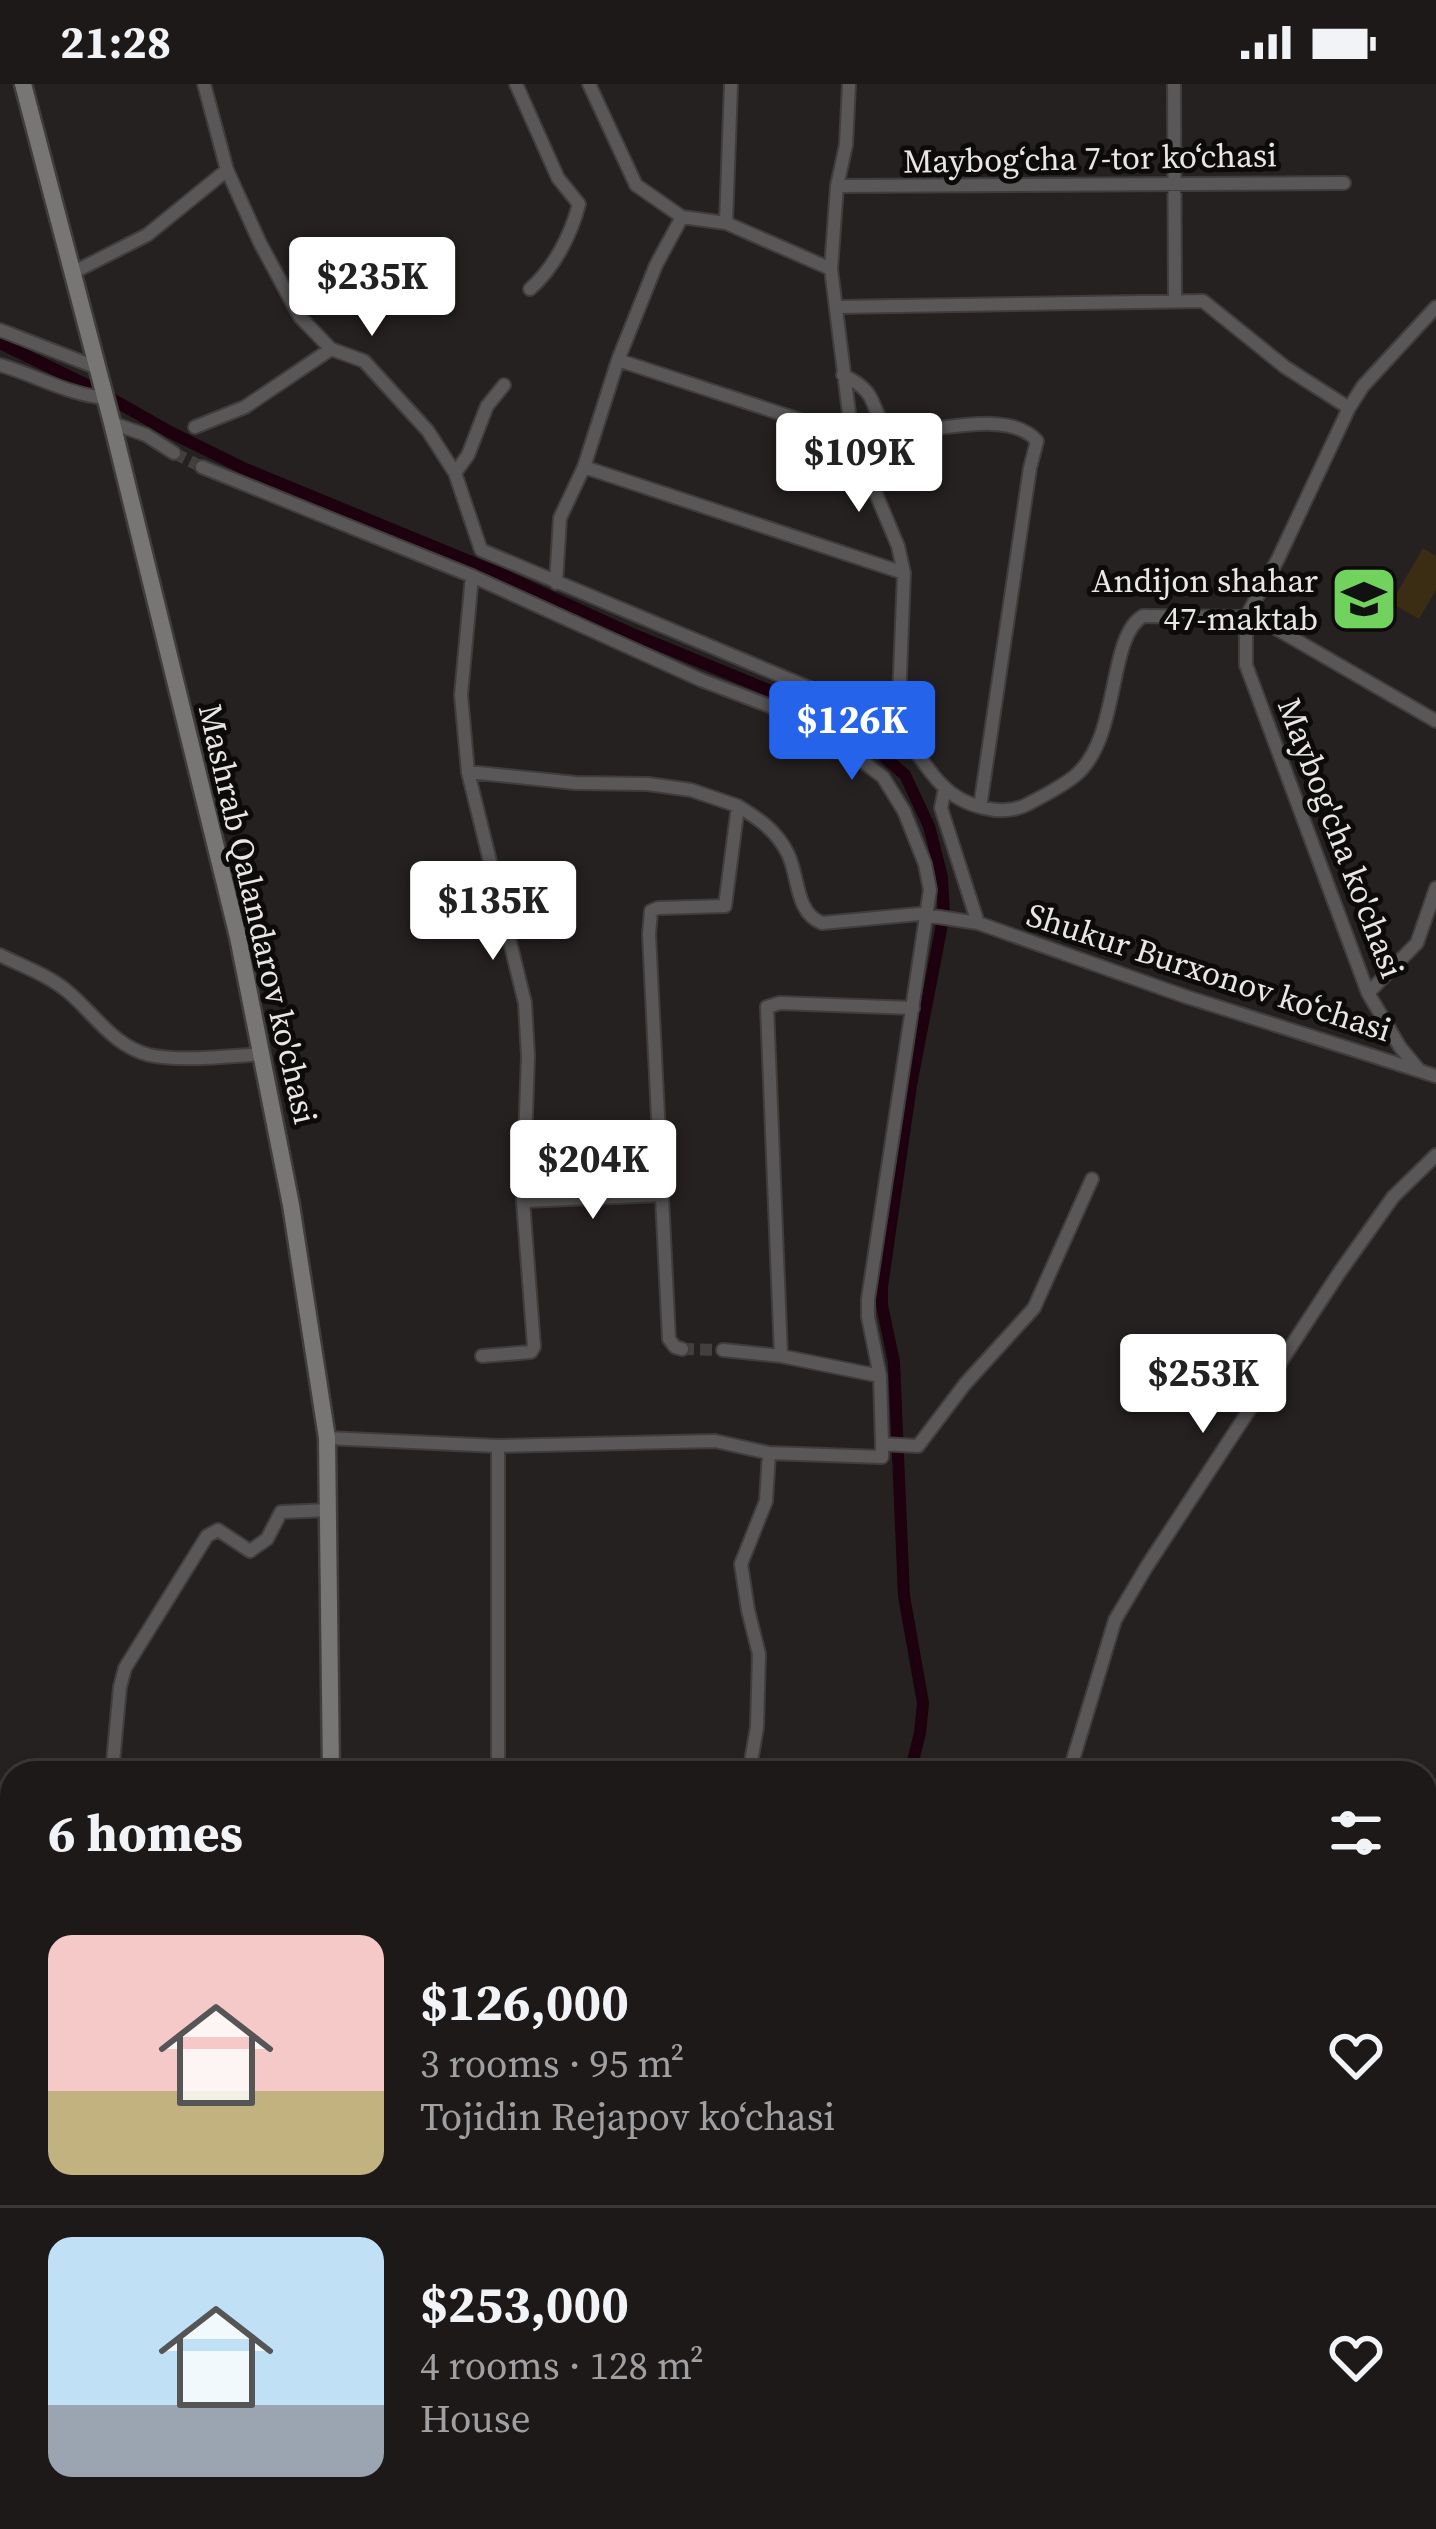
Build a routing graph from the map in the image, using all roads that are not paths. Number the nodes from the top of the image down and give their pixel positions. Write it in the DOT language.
graph roads {
  1 [pos="23,84"];
  2 [pos="204,84"];
  3 [pos="516,84"];
  4 [pos="589,84"];
  5 [pos="731,84"];
  6 [pos="849,84"];
  7 [pos="1174,84"];
  8 [pos="227,170"];
  9 [pos="1344,183"];
  10 [pos="1175,184"];
  11 [pos="837,186"];
  12 [pos="682,218"];
  13 [pos="726,223"];
  14 [pos="831,268"];
  15 [pos="72,273"];
  16 [pos="530,289"];
  17 [pos="1175,301"];
  18 [pos="838,307"];
  19 [pos="1436,307"];
  20 [pos="0,330"];
  21 [pos="331,349"];
  22 [pos="618,360"];
  23 [pos="0,364"];
  24 [pos="98,368"];
  25 [pos="843,375"];
  26 [pos="504,386"];
  27 [pos="1349,408"];
  28 [pos="109,412"];
  29 [pos="195,428"];
  30 [pos="852,436"];
  31 [pos="174,453"];
  32 [pos="584,466"];
  33 [pos="202,467"];
  34 [pos="454,473"];
  35 [pos="904,573"];
  36 [pos="472,576"];
  37 [pos="556,583"];
  38 [pos="1248,615"];
  39 [pos="1436,721"];
  40 [pos="898,725"];
  41 [pos="468,772"];
  42 [pos="945,788"];
  43 [pos="738,806"];
  44 [pos="980,807"];
  45 [pos="1436,887"];
  46 [pos="932,915"];
  47 [pos="976,923"];
  48 [pos="0,955"];
  49 [pos="1368,993"];
  50 [pos="913,1008"];
  51 [pos="263,1054"];
  52 [pos="1420,1072"];
  53 [pos="1436,1076"];
  54 [pos="1436,1155"];
  55 [pos="1092,1179"];
  56 [pos="662,1195"];
  57 [pos="523,1201"];
  58 [pos="682,1349"];
  59 [pos="723,1350"];
  60 [pos="482,1356"];
  61 [pos="781,1356"];
  62 [pos="880,1376"];
  63 [pos="327,1438"];
  64 [pos="885,1444"];
  65 [pos="498,1446"];
  66 [pos="769,1453"];
  67 [pos="328,1510"];
  68 [pos="113,1761"];
  69 [pos="331,1761"];
  70 [pos="498,1761"];
  71 [pos="751,1761"];
  72 [pos="1073,1761"];
  1 -- 15 [label="main road, Mashrab Qalandarov ko'chasi"];
  2 -- 8 [label="street"];
  3 -- 16 [label="street"];
  4 -- 12 [label="street"];
  5 -- 13 [label="street"];
  6 -- 11 [label="street"];
  7 -- 10 [label="street"];
  8 -- 15 [label="street"];
  8 -- 21 [label="street"];
  9 -- 10 [label="street, Maybogʻcha 7-tor koʻchasi"];
  10 -- 11 [label="street, Maybogʻcha 7-tor koʻchasi"];
  10 -- 17 [label="street"];
  11 -- 14 [label="street"];
  12 -- 13 [label="street"];
  12 -- 22 [label="street"];
  13 -- 14 [label="street"];
  14 -- 18 [label="street"];
  15 -- 24 [label="main road, Mashrab Qalandarov ko'chasi"];
  17 -- 18 [label="street"];
  17 -- 27 [label="street"];
  18 -- 25 [label="street"];
  19 -- 27 [label="street"];
  20 -- 24 [label="street"];
  21 -- 29 [label="street"];
  21 -- 34 [label="street"];
  22 -- 30 [label="street"];
  22 -- 32 [label="street"];
  23 -- 28 [label="street"];
  24 -- 28 [label="main road, Mashrab Qalandarov ko'chasi"];
  25 -- 30 [label="street"];
  25 -- 44 [label="street"];
  26 -- 34 [label="street"];
  27 -- 38 [label="street"];
  28 -- 31 [label="street"];
  28 -- 51 [label="main road, Mashrab Qalandarov ko'chasi"];
  30 -- 35 [label="street"];
  32 -- 35 [label="street"];
  32 -- 37 [label="street"];
  33 -- 36 [label="street"];
  34 -- 37 [label="street"];
  35 -- 40 [label="street"];
  36 -- 41 [label="street"];
  36 -- 46 [label="street"];
  37 -- 40 [label="street"];
  38 -- 39 [label="street, Maybog'cha ko'chasi"];
  38 -- 44 [label="street"];
  38 -- 49 [label="street, Maybog'cha ko'chasi"];
  40 -- 42 [label="street"];
  41 -- 43 [label="street"];
  41 -- 57 [label="street"];
  42 -- 44 [label="street"];
  42 -- 47 [label="street, Shukur Burxonov koʻchasi"];
  43 -- 46 [label="street"];
  43 -- 56 [label="street"];
  45 -- 49 [label="street"];
  46 -- 47 [label="street"];
  46 -- 50 [label="street"];
  47 -- 52 [label="street, Shukur Burxonov koʻchasi"];
  48 -- 51 [label="street"];
  49 -- 52 [label="street, Maybog'cha ko'chasi"];
  50 -- 61 [label="street"];
  50 -- 62 [label="street"];
  51 -- 63 [label="main road, Mashrab Qalandarov ko'chasi"];
  52 -- 53 [label="street, Shukur Burxonov koʻchasi"];
  54 -- 72 [label="street"];
  55 -- 64 [label="street"];
  56 -- 57 [label="street"];
  56 -- 58 [label="street"];
  57 -- 60 [label="street"];
  59 -- 61 [label="street"];
  61 -- 62 [label="street"];
  62 -- 64 [label="street"];
  63 -- 65 [label="street"];
  63 -- 67 [label="main road, Mashrab Qalandarov ko'chasi"];
  64 -- 66 [label="street"];
  65 -- 66 [label="street"];
  65 -- 70 [label="street"];
  66 -- 71 [label="street"];
  67 -- 68 [label="street"];
  67 -- 69 [label="main road, Mashrab Qalandarov ko'chasi"];
}
